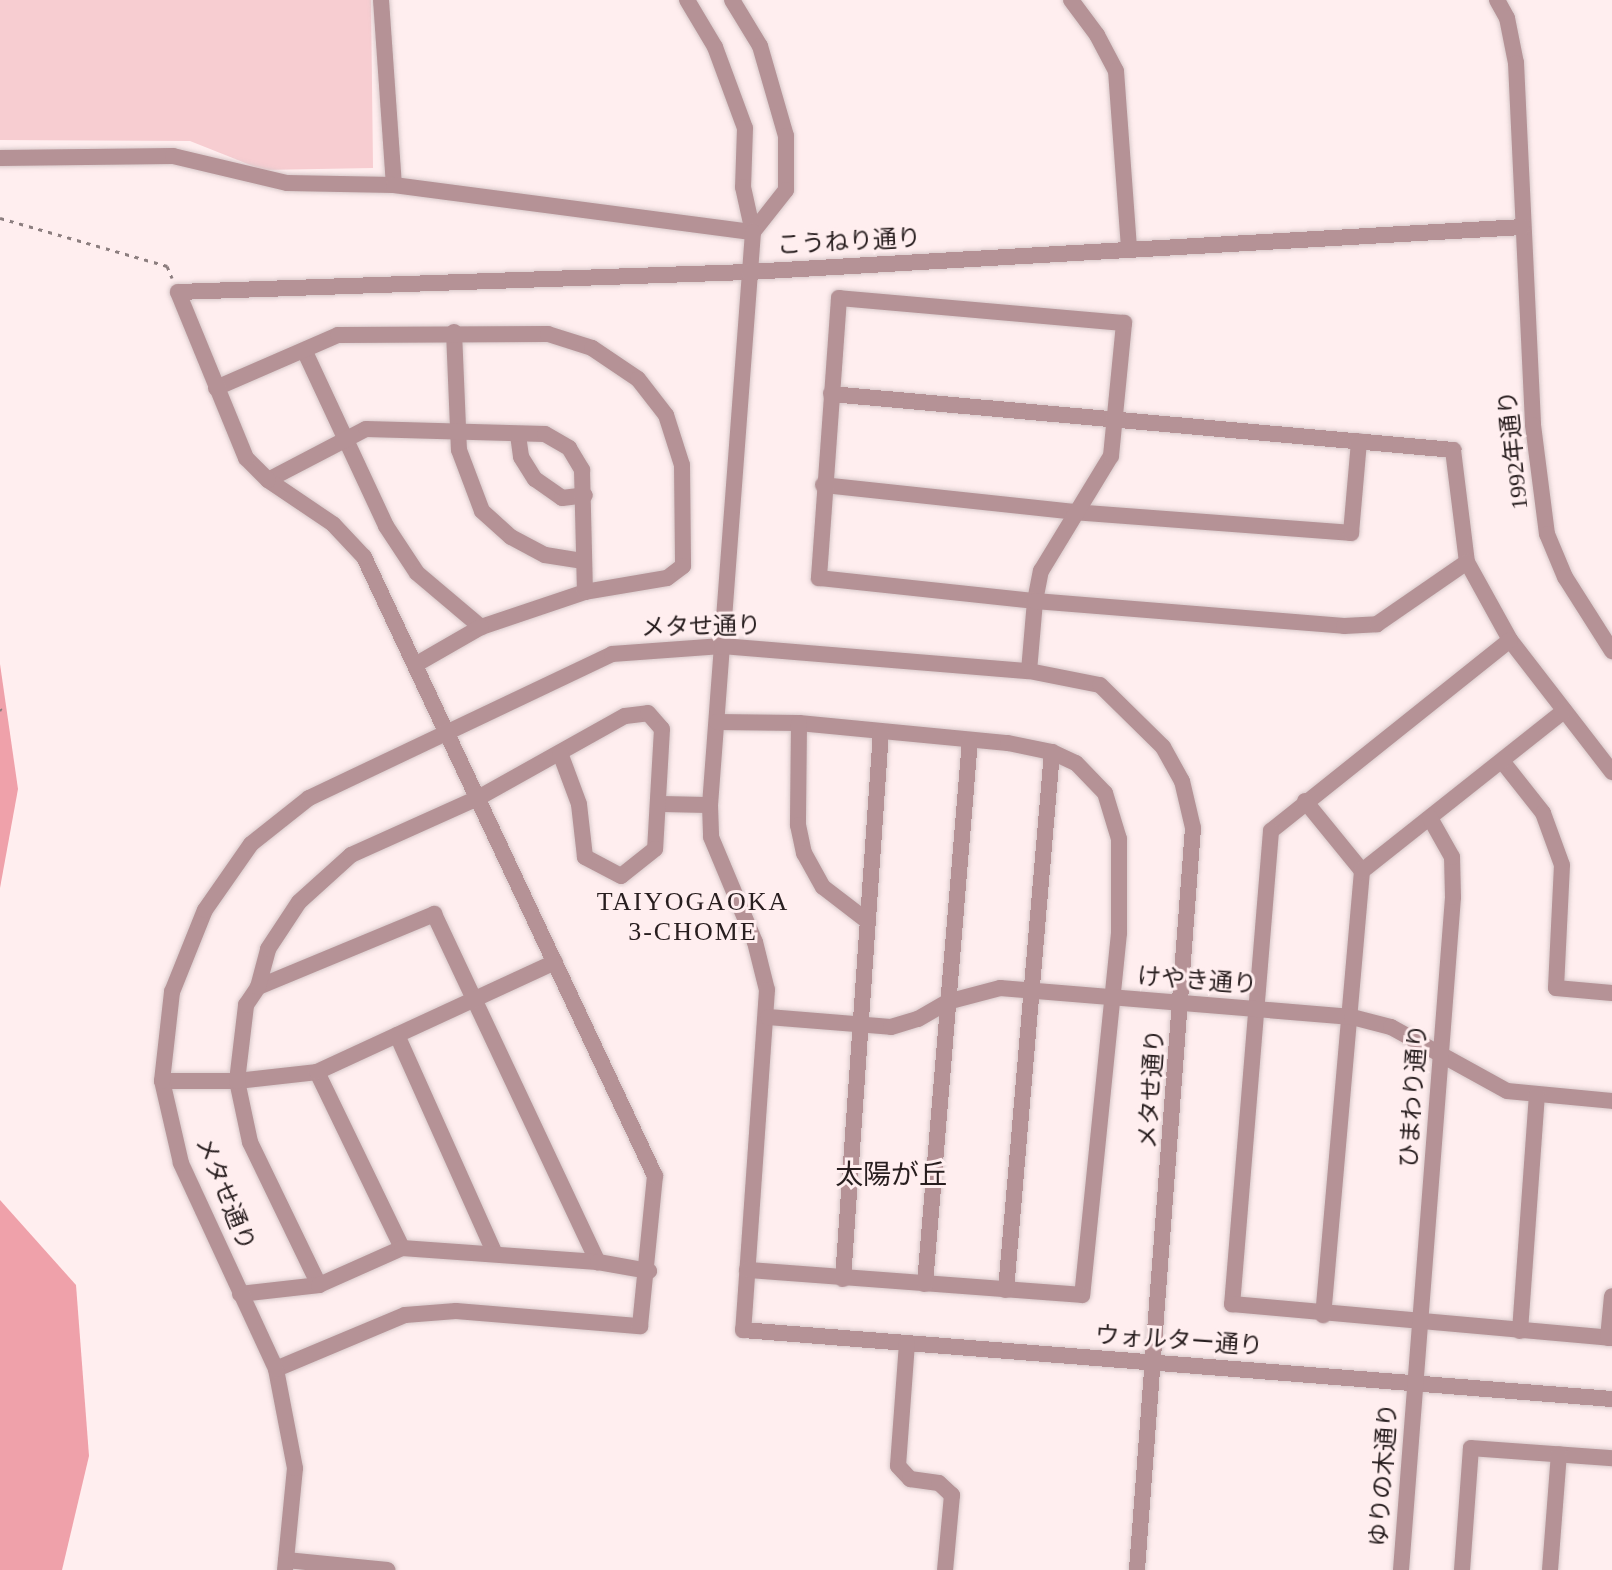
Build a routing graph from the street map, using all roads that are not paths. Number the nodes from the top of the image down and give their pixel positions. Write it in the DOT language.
graph roads {
  1 [pos="381,0"];
  2 [pos="687,0"];
  3 [pos="732,0"];
  4 [pos="1071,0"];
  5 [pos="1497,0"];
  6 [pos="0,158"];
  7 [pos="394,185"];
  8 [pos="1523,227"];
  9 [pos="753,232"];
  10 [pos="1129,250"];
  11 [pos="749,272"];
  12 [pos="454,332"];
  13 [pos="305,352"];
  14 [pos="216,388"];
  15 [pos="831,394"];
  16 [pos="1117,421"];
  17 [pos="458,428"];
  18 [pos="518,435"];
  19 [pos="347,440"];
  20 [pos="1359,441"];
  21 [pos="268,480"];
  22 [pos="823,485"];
  23 [pos="585,495"];
  24 [pos="1074,512"];
  25 [pos="584,561"];
  26 [pos="1467,562"];
  27 [pos="585,592"];
  28 [pos="1035,601"];
  29 [pos="481,627"];
  30 [pos="1510,640"];
  31 [pos="722,646"];
  32 [pos="1612,651"];
  33 [pos="415,665"];
  34 [pos="1029,671"];
  35 [pos="1564,711"];
  36 [pos="717,722"];
  37 [pos="799,723"];
  38 [pos="448,728"];
  39 [pos="881,732"];
  40 [pos="970,740"];
  41 [pos="1052,752"];
  42 [pos="560,753"];
  43 [pos="1502,761"];
  44 [pos="1612,772"];
  45 [pos="478,798"];
  46 [pos="1305,801"];
  47 [pos="659,804"];
  48 [pos="710,805"];
  49 [pos="1430,818"];
  50 [pos="1362,871"];
  51 [pos="866,920"];
  52 [pos="555,962"];
  53 [pos="258,987"];
  54 [pos="1032,990"];
  55 [pos="1612,993"];
  56 [pos="471,998"];
  57 [pos="1112,999"];
  58 [pos="949,1001"];
  59 [pos="1183,1004"];
  60 [pos="1258,1010"];
  61 [pos="768,1017"];
  62 [pos="1352,1017"];
  63 [pos="857,1024"];
  64 [pos="397,1035"];
  65 [pos="1441,1058"];
  66 [pos="317,1072"];
  67 [pos="162,1081"];
  68 [pos="237,1081"];
  69 [pos="1537,1095"];
  70 [pos="1612,1101"];
  71 [pos="402,1248"];
  72 [pos="495,1254"];
  73 [pos="598,1262"];
  74 [pos="747,1270"];
  75 [pos="649,1271"];
  76 [pos="843,1279"];
  77 [pos="925,1284"];
  78 [pos="319,1285"];
  79 [pos="1006,1290"];
  80 [pos="240,1294"];
  81 [pos="1612,1296"];
  82 [pos="1323,1315"];
  83 [pos="1420,1322"];
  84 [pos="1520,1331"];
  85 [pos="1610,1338"];
  86 [pos="907,1343"];
  87 [pos="1156,1363"];
  88 [pos="276,1369"];
  89 [pos="1416,1384"];
  90 [pos="1612,1399"];
  91 [pos="1559,1454"];
  92 [pos="1612,1458"];
  93 [pos="285,1565"];
  94 [pos="388,1570"];
  95 [pos="945,1570"];
  96 [pos="1137,1570"];
  97 [pos="1401,1570"];
  98 [pos="1462,1570"];
  99 [pos="1550,1570"];
  1 -- 7 [label="street"];
  2 -- 9 [label="street"];
  3 -- 9 [label="street"];
  4 -- 10 [label="street"];
  5 -- 8 [label="street, 1992年通り"];
  6 -- 7 [label="street"];
  7 -- 9 [label="street"];
  8 -- 10 [label="street, こうねり通り"];
  8 -- 32 [label="street, 1992年通り"];
  9 -- 11 [label="street"];
  10 -- 11 [label="street, こうねり通り"];
  11 -- 14 [label="street, こうねり通り"];
  11 -- 31 [label="street"];
  12 -- 13 [label="street"];
  12 -- 17 [label="street"];
  12 -- 27 [label="street"];
  13 -- 14 [label="street"];
  13 -- 19 [label="street"];
  14 -- 21 [label="street"];
  15 -- 16 [label="street"];
  15 -- 16 [label="street"];
  15 -- 22 [label="street"];
  16 -- 20 [label="street"];
  16 -- 24 [label="street"];
  17 -- 18 [label="street"];
  17 -- 19 [label="street"];
  17 -- 25 [label="street"];
  18 -- 23 [label="street"];
  18 -- 23 [label="street"];
  19 -- 21 [label="street"];
  19 -- 29 [label="street"];
  20 -- 24 [label="street"];
  20 -- 26 [label="street"];
  21 -- 33 [label="street"];
  22 -- 24 [label="street"];
  22 -- 28 [label="street"];
  23 -- 25 [label="street"];
  24 -- 28 [label="street"];
  25 -- 27 [label="street"];
  26 -- 28 [label="street"];
  26 -- 30 [label="street"];
  27 -- 29 [label="street"];
  28 -- 34 [label="street"];
  29 -- 33 [label="street"];
  30 -- 35 [label="street"];
  30 -- 46 [label="street"];
  31 -- 34 [label="street, メタせ通り"];
  31 -- 36 [label="street"];
  31 -- 38 [label="street, メタせ通り"];
  33 -- 38 [label="street"];
  34 -- 59 [label="street, メタせ通り"];
  35 -- 43 [label="street"];
  35 -- 44 [label="street"];
  36 -- 37 [label="street"];
  36 -- 48 [label="street"];
  37 -- 39 [label="street"];
  37 -- 51 [label="street"];
  38 -- 45 [label="street"];
  38 -- 67 [label="street, メタせ通り"];
  39 -- 40 [label="street"];
  39 -- 51 [label="street"];
  40 -- 41 [label="street"];
  40 -- 58 [label="street"];
  41 -- 54 [label="street"];
  41 -- 57 [label="street"];
  42 -- 45 [label="street"];
  42 -- 47 [label="street"];
  42 -- 47 [label="street"];
  43 -- 49 [label="street"];
  43 -- 55 [label="street"];
  45 -- 52 [label="street"];
  45 -- 53 [label="street"];
  46 -- 50 [label="street"];
  46 -- 60 [label="street"];
  47 -- 48 [label="street"];
  48 -- 61 [label="street"];
  49 -- 50 [label="street"];
  49 -- 65 [label="street, ひまわり通り"];
  50 -- 62 [label="street"];
  51 -- 63 [label="street"];
  52 -- 56 [label="street"];
  52 -- 75 [label="street"];
  53 -- 56 [label="street"];
  53 -- 68 [label="street"];
  54 -- 57 [label="street, けやき通り"];
  54 -- 58 [label="street, けやき通り"];
  54 -- 79 [label="street"];
  56 -- 64 [label="street"];
  56 -- 73 [label="street"];
  57 -- 59 [label="street, けやき通り"];
  57 -- 79 [label="street"];
  58 -- 63 [label="street, けやき通り"];
  58 -- 77 [label="street"];
  59 -- 60 [label="street, けやき通り"];
  59 -- 87 [label="street, メタせ通り"];
  60 -- 62 [label="street, けやき通り"];
  60 -- 82 [label="street"];
  61 -- 63 [label="street, けやき通り"];
  61 -- 74 [label="street"];
  62 -- 65 [label="street, けやき通り"];
  62 -- 82 [label="street"];
  63 -- 76 [label="street"];
  64 -- 66 [label="street"];
  64 -- 72 [label="street"];
  65 -- 69 [label="street, けやき通り"];
  65 -- 83 [label="street, ひまわり通り"];
  66 -- 68 [label="street"];
  66 -- 71 [label="street"];
  67 -- 68 [label="street"];
  67 -- 80 [label="street, メタせ通り"];
  68 -- 78 [label="street"];
  69 -- 70 [label="street, けやき通り"];
  69 -- 84 [label="street"];
  71 -- 72 [label="street"];
  71 -- 78 [label="street"];
  72 -- 73 [label="street"];
  73 -- 75 [label="street"];
  74 -- 76 [label="street"];
  74 -- 86 [label="street, ウォルター通り"];
  75 -- 88 [label="street"];
  76 -- 77 [label="street"];
  77 -- 79 [label="street"];
  78 -- 80 [label="street"];
  80 -- 88 [label="street, メタせ通り"];
  81 -- 85 [label="street"];
  82 -- 83 [label="street"];
  83 -- 84 [label="street"];
  83 -- 89 [label="street, ひまわり通り"];
  84 -- 85 [label="street"];
  86 -- 87 [label="street, ウォルター通り"];
  86 -- 95 [label="street"];
  87 -- 89 [label="street, ウォルター通り"];
  87 -- 96 [label="street, メタせ通り"];
  88 -- 93 [label="street, メタせ通り"];
  89 -- 90 [label="street, ウォルター通り"];
  89 -- 97 [label="street, ゆりの木通り"];
  91 -- 92 [label="street"];
  91 -- 98 [label="street"];
  91 -- 99 [label="street"];
  93 -- 94 [label="street"];
}
